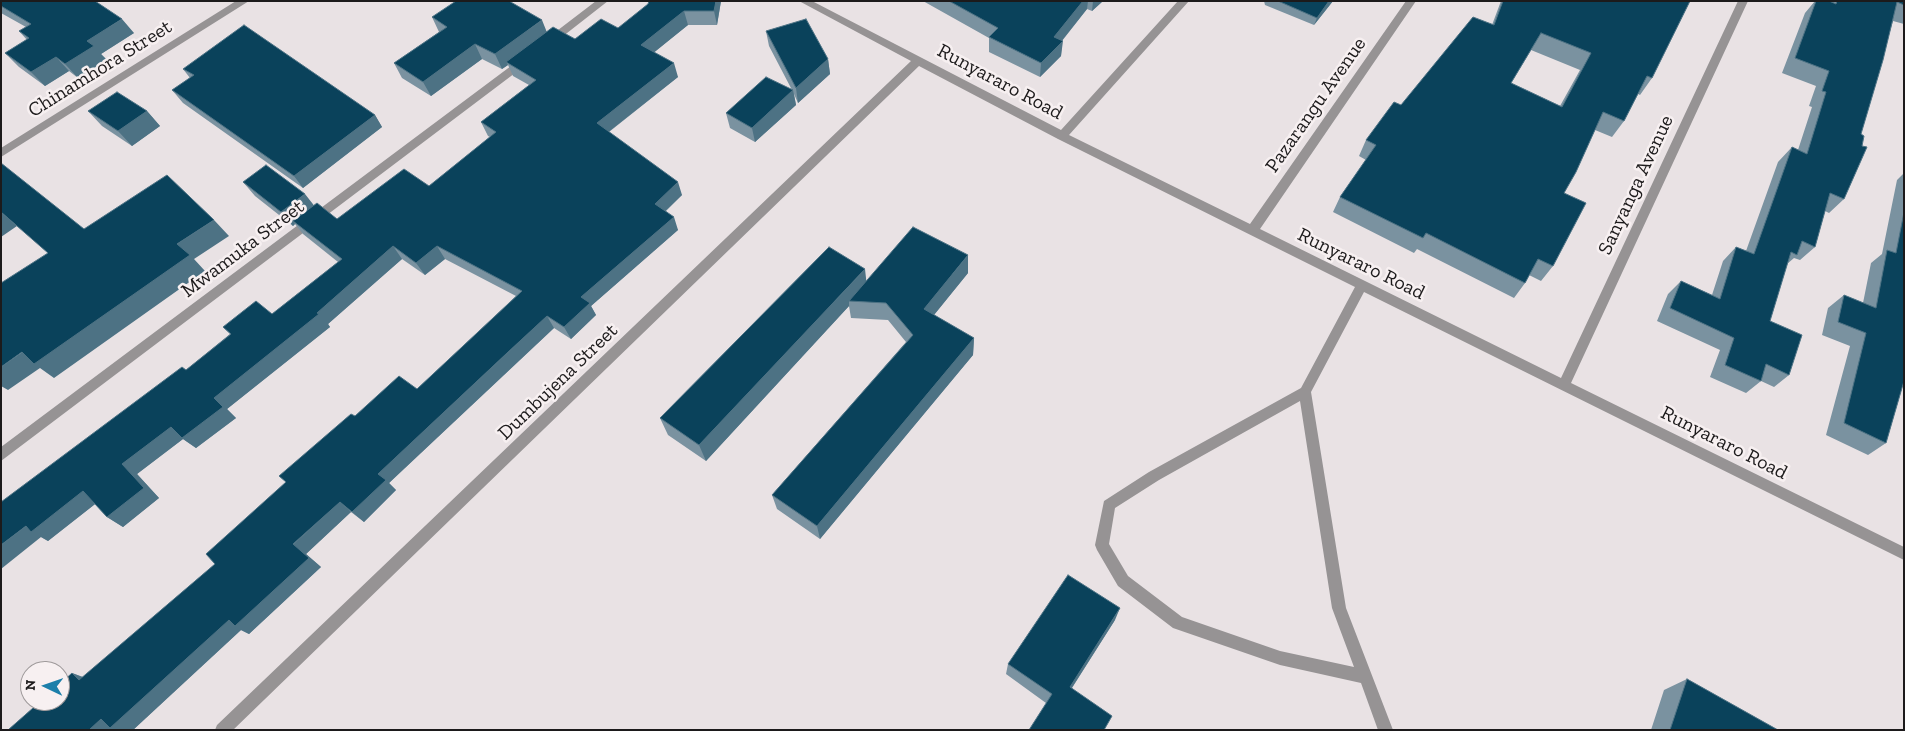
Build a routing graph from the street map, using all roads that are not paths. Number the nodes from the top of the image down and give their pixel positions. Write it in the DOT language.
graph roads {
  1 [pos="244,1"];
  2 [pos="603,1"];
  3 [pos="804,1"];
  4 [pos="1184,1"];
  5 [pos="1411,1"];
  6 [pos="1743,1"];
  7 [pos="820,5"];
  8 [pos="919,60"];
  9 [pos="1062,136"];
  10 [pos="1,153"];
  11 [pos="1252,231"];
  12 [pos="1362,285"];
  13 [pos="1564,384"];
  14 [pos="1305,392"];
  15 [pos="1,455"];
  16 [pos="1904,554"];
  17 [pos="1366,677"];
  18 [pos="222,730"];
  19 [pos="1386,730"];
  1 -- 10 [label="street, Chinamhora Street"];
  2 -- 15 [label="street, Mwamuka Street"];
  3 -- 7 [label="street, Runyararo Road"];
  4 -- 9 [label="street"];
  5 -- 11 [label="street, Pazarangu Avenue"];
  6 -- 13 [label="street, Sanyanga Avenue"];
  7 -- 8 [label="street, Runyararo Road"];
  8 -- 9 [label="street, Runyararo Road"];
  8 -- 18 [label="street, Dumbujena Street"];
  9 -- 11 [label="street, Runyararo Road"];
  11 -- 12 [label="street, Runyararo Road"];
  12 -- 13 [label="street, Runyararo Road"];
  12 -- 14 [label="street"];
  13 -- 16 [label="street, Runyararo Road"];
  14 -- 17 [label="street"];
  14 -- 17 [label="street"];
  17 -- 19 [label="street"];
}
